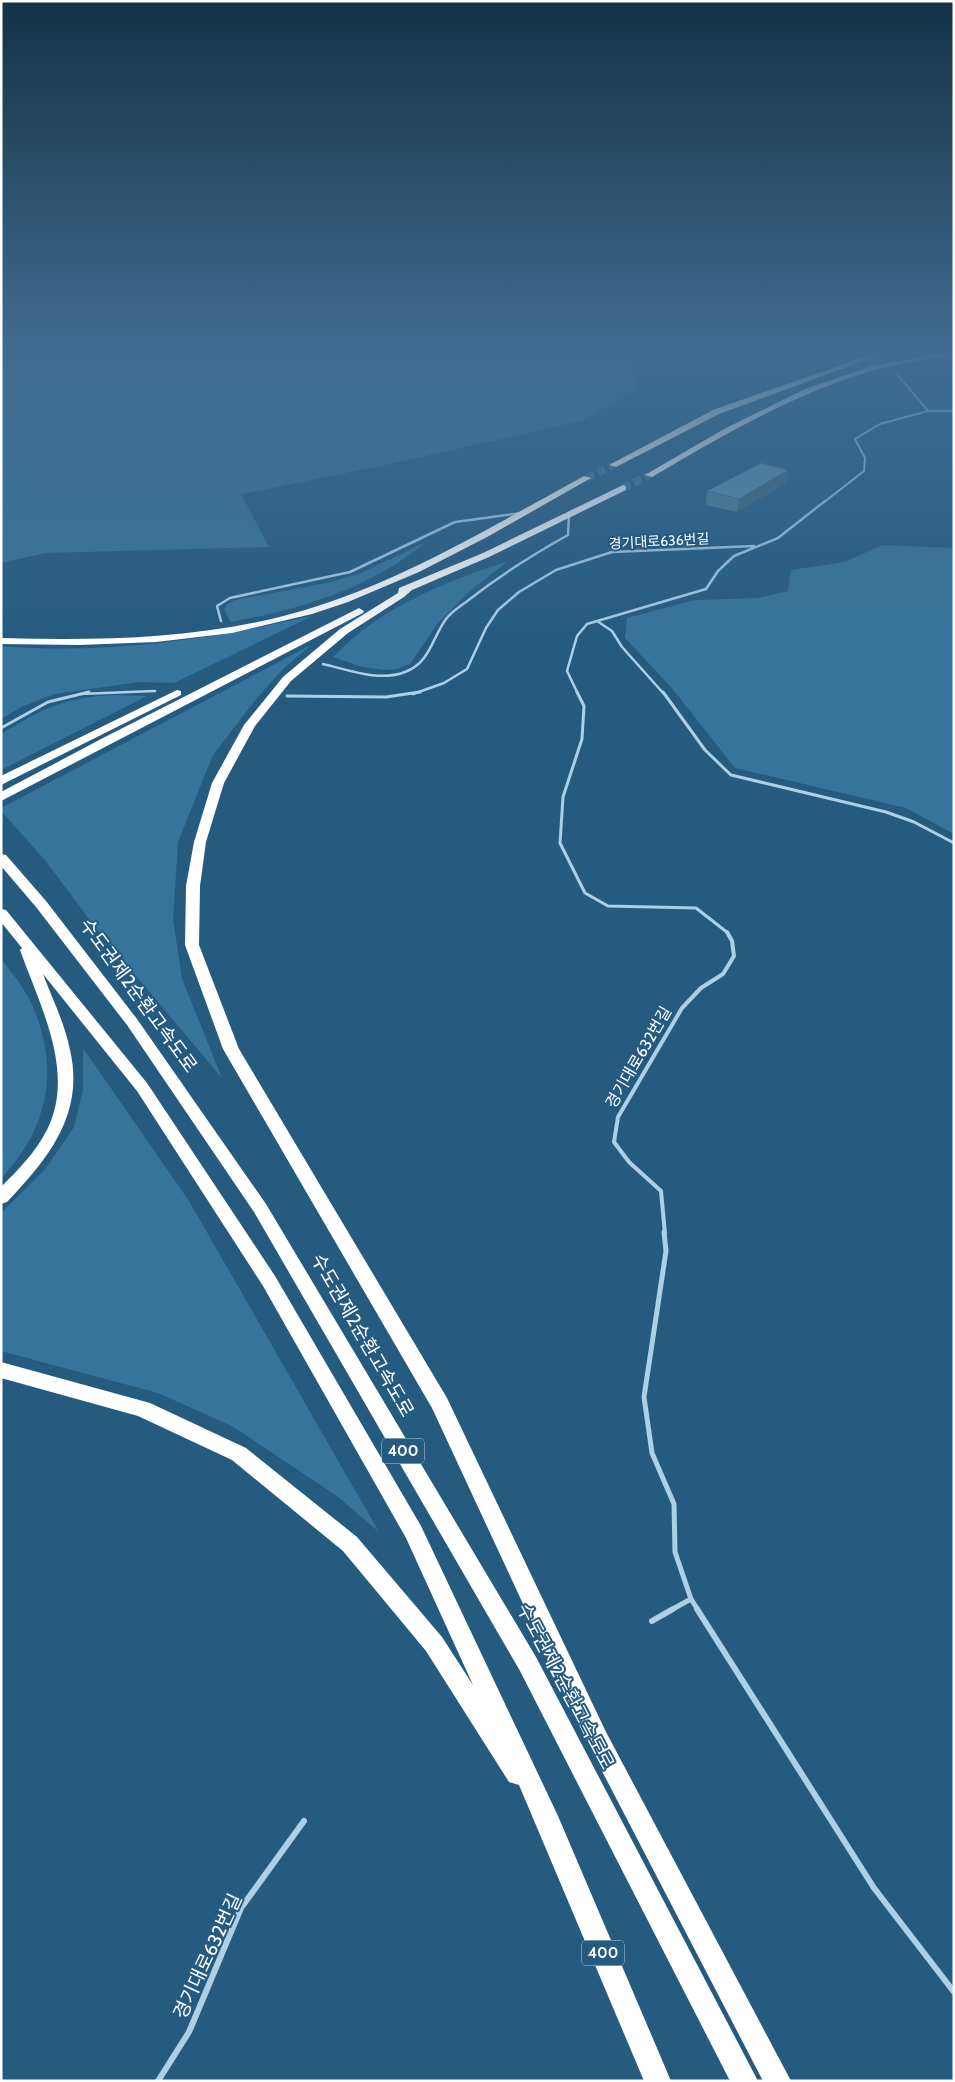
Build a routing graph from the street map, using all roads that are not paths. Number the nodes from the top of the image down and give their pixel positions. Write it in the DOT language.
graph roads {
  1 [pos="648,447"];
  2 [pos="697,447"];
  3 [pos="860,447"];
  4 [pos="613,465"];
  5 [pos="649,475"];
  6 [pos="588,478"];
  7 [pos="622,488"];
  8 [pos="569,512"];
  9 [pos="523,513"];
  10 [pos="759,546"];
  11 [pos="390,581"];
  12 [pos="410,588"];
  13 [pos="221,621"];
  14 [pos="597,621"];
  15 [pos="577,636"];
  16 [pos="1,641"];
  17 [pos="323,664"];
  18 [pos="155,691"];
  19 [pos="287,696"];
  20 [pos="1,728"];
  21 [pos="1,781"];
  22 [pos="1,797"];
  23 [pos="954,843"];
  24 [pos="1,858"];
  25 [pos="1,914"];
  26 [pos="22,936"];
  27 [pos="1,1198"];
  28 [pos="1,1370"];
  29 [pos="691,1599"];
  30 [pos="652,1621"];
  31 [pos="304,1821"];
  32 [pos="549,1825"];
  33 [pos="954,1992"];
  34 [pos="158,2081"];
  35 [pos="658,2081"];
  36 [pos="745,2081"];
  37 [pos="778,2081"];
  1 -- 4 [label="highway"];
  2 -- 5 [label="highway"];
  3 -- 10 [label="lane, 경기대로636번길"];
  6 -- 9 [label="highway"];
  7 -- 8 [label="highway"];
  8 -- 12 [label="highway"];
  8 -- 17 [label="lane"];
  9 -- 11 [label="highway"];
  9 -- 13 [label="lane"];
  10 -- 14 [label="lane, 경기대로636번길"];
  10 -- 19 [label="lane, 경기대로636번길"];
  11 -- 16 [label="highway"];
  11 -- 21 [label="highway"];
  12 -- 22 [label="highway"];
  12 -- 37 [label="highway"];
  14 -- 15 [label="lane, 경기대로636번길"];
  14 -- 23 [label="lane"];
  15 -- 29 [label="lane, 경기대로632번길"];
  18 -- 20 [label="lane"];
  24 -- 36 [label="highway, 수도권제2순환고속도로 / 400"];
  25 -- 26 [label="highway, 400"];
  26 -- 27 [label="highway"];
  26 -- 32 [label="highway, 400"];
  28 -- 32 [label="highway"];
  29 -- 30 [label="lane"];
  29 -- 33 [label="lane"];
  31 -- 34 [label="lane, 경기대로632번길"];
  32 -- 35 [label="highway, 400"];
}
